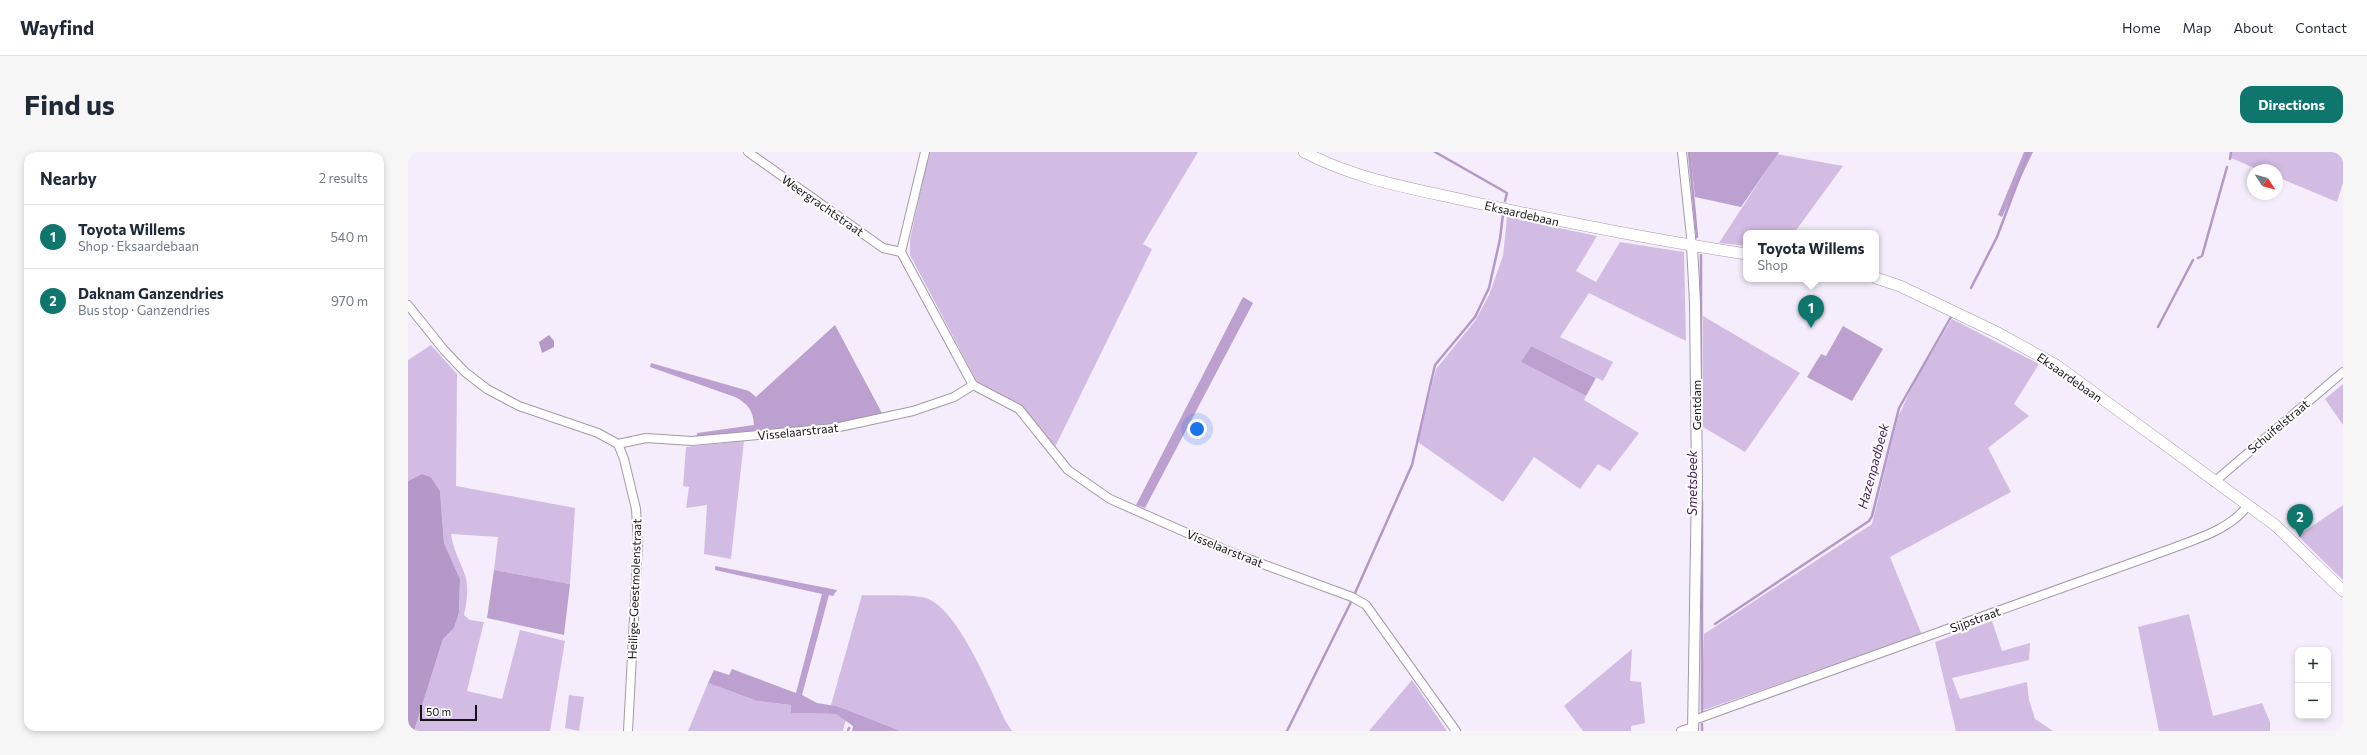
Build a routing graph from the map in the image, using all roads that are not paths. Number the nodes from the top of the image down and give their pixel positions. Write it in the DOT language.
graph roads {
  1 [pos="748,152"];
  2 [pos="925,152"];
  3 [pos="1304,152"];
  4 [pos="1682,152"];
  5 [pos="1692,246"];
  6 [pos="901,252"];
  7 [pos="1743,254"];
  8 [pos="1879,279"];
  9 [pos="408,305"];
  10 [pos="2343,372"];
  11 [pos="973,385"];
  12 [pos="618,444"];
  13 [pos="2214,482"];
  14 [pos="2248,506"];
  15 [pos="2343,591"];
  16 [pos="1694,726"];
  17 [pos="628,731"];
  18 [pos="1456,731"];
  19 [pos="1681,731"];
  1 -- 6 [label="street, Weergrachtstraat"];
  2 -- 6 [label="street"];
  3 -- 5 [label="main road, Eksaardebaan"];
  4 -- 5 [label="street, Gentdam"];
  5 -- 7 [label="main road, Eksaardebaan"];
  5 -- 16 [label="street, Gentdam"];
  6 -- 11 [label="street"];
  8 -- 13 [label="main road, Eksaardebaan"];
  9 -- 12 [label="street"];
  10 -- 13 [label="street, Schuifelstraat"];
  11 -- 12 [label="street, Visselaarstraat"];
  11 -- 18 [label="street, Visselaarstraat"];
  12 -- 17 [label="street, Heilige-Geestmolenstraat"];
  13 -- 14 [label="main road, Eksaardebaan"];
  14 -- 15 [label="main road, Eksaardebaan"];
  14 -- 16 [label="street, Sijpstraat"];
  16 -- 19 [label="street, Sijpstraat"];
}
